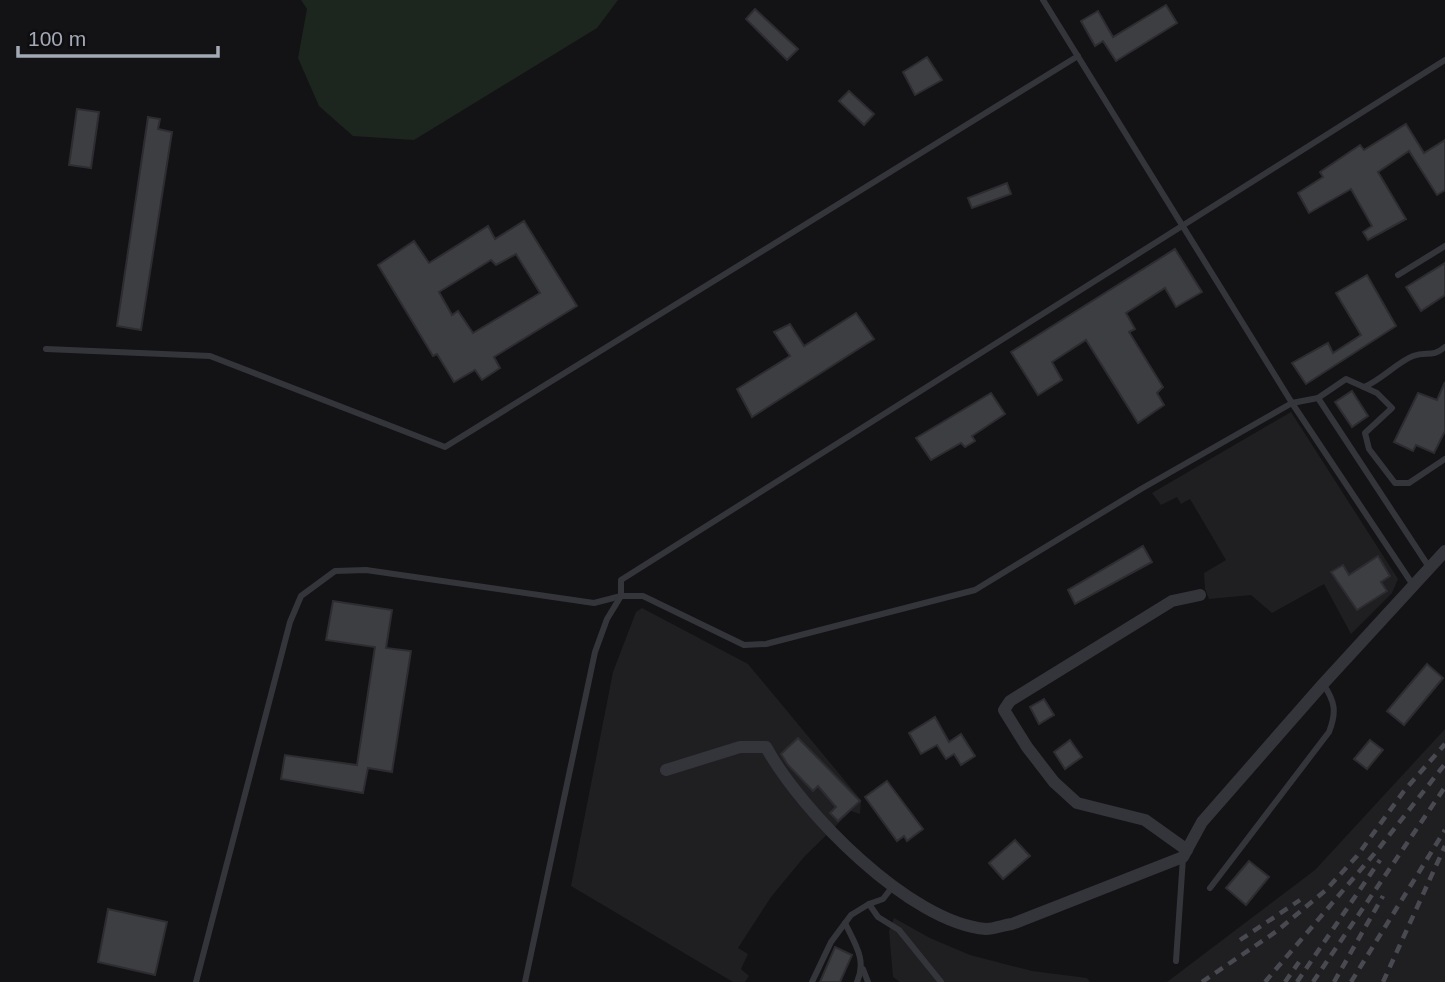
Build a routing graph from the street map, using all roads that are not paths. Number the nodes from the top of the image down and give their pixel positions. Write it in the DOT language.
graph roads {
  1 [pos="1043,0"];
  2 [pos="1078,56"];
  3 [pos="1445,60"];
  4 [pos="1184,225"];
  5 [pos="1445,246"];
  6 [pos="1398,275"];
  7 [pos="1445,347"];
  8 [pos="47,349"];
  9 [pos="1364,387"];
  10 [pos="1318,398"];
  11 [pos="1292,403"];
  12 [pos="1445,459"];
  13 [pos="1445,551"];
  14 [pos="1429,567"];
  15 [pos="1413,586"];
  16 [pos="1200,595"];
  17 [pos="621,596"];
  18 [pos="1323,684"];
  19 [pos="666,770"];
  20 [pos="1185,853"];
  21 [pos="893,886"];
  22 [pos="1210,888"];
  23 [pos="869,904"];
  24 [pos="845,923"];
  25 [pos="1176,961"];
  26 [pos="863,969"];
  27 [pos="196,982"];
  28 [pos="525,982"];
  29 [pos="812,982"];
  30 [pos="857,982"];
  31 [pos="868,982"];
  32 [pos="942,982"];
  1 -- 2 [label="lane"];
  2 -- 4 [label="lane"];
  2 -- 8 [label="lane"];
  3 -- 4 [label="lane"];
  4 -- 11 [label="lane"];
  4 -- 17 [label="lane"];
  5 -- 6 [label="lane"];
  7 -- 9 [label="lane"];
  9 -- 10 [label="lane"];
  9 -- 12 [label="lane"];
  10 -- 11 [label="lane"];
  10 -- 14 [label="lane"];
  11 -- 15 [label="lane"];
  11 -- 17 [label="lane"];
  13 -- 14 [label="street"];
  14 -- 15 [label="street"];
  15 -- 18 [label="street"];
  16 -- 20 [label="street"];
  17 -- 27 [label="lane"];
  17 -- 28 [label="lane"];
  18 -- 20 [label="street"];
  18 -- 22 [label="lane"];
  19 -- 21 [label="street"];
  20 -- 21 [label="street"];
  20 -- 25 [label="lane"];
  21 -- 23 [label="lane"];
  23 -- 24 [label="lane"];
  23 -- 32 [label="lane"];
  24 -- 26 [label="lane"];
  24 -- 29 [label="lane"];
  26 -- 30 [label="lane"];
  26 -- 31 [label="lane"];
}
